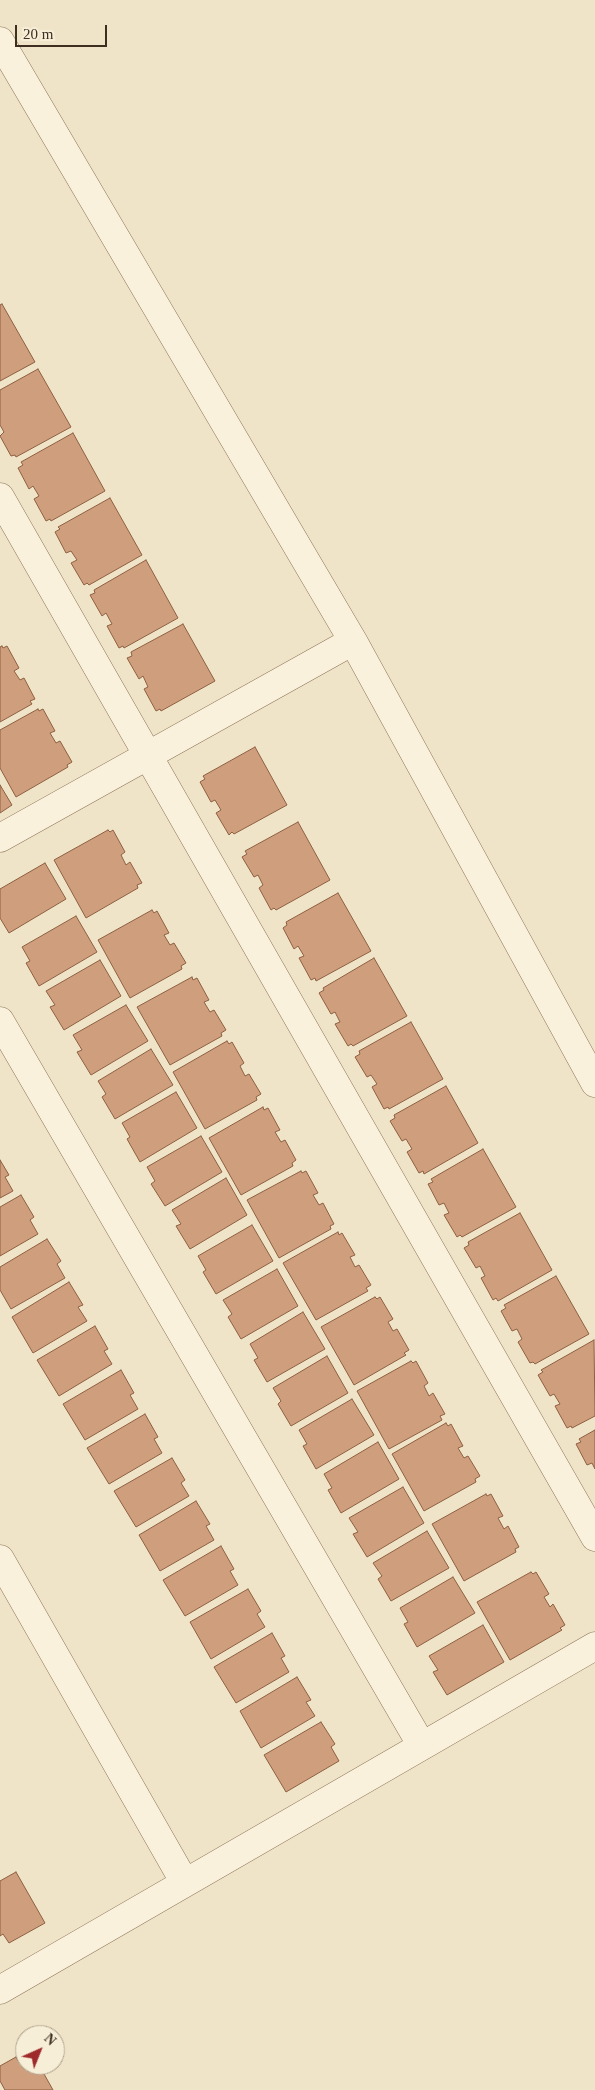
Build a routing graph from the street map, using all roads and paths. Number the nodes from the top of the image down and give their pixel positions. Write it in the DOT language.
graph roads {
  1 [pos="0,41"];
  2 [pos="0,497"];
  3 [pos="353,641"];
  4 [pos="148,756"];
  5 [pos="0,838"];
  6 [pos="0,1021"];
  7 [pos="595,1083"];
  8 [pos="595,1537"];
  9 [pos="0,1559"];
  10 [pos="595,1646"];
  11 [pos="422,1746"];
  12 [pos="185,1883"];
  13 [pos="0,1990"];
  1 -- 3 [label="street"];
  2 -- 4 [label="street"];
  3 -- 4 [label="street"];
  3 -- 7 [label="street"];
  4 -- 5 [label="street"];
  4 -- 8 [label="street"];
  6 -- 11 [label="street"];
  9 -- 12 [label="street"];
  10 -- 11 [label="street"];
  11 -- 12 [label="street"];
  12 -- 13 [label="street"];
}
